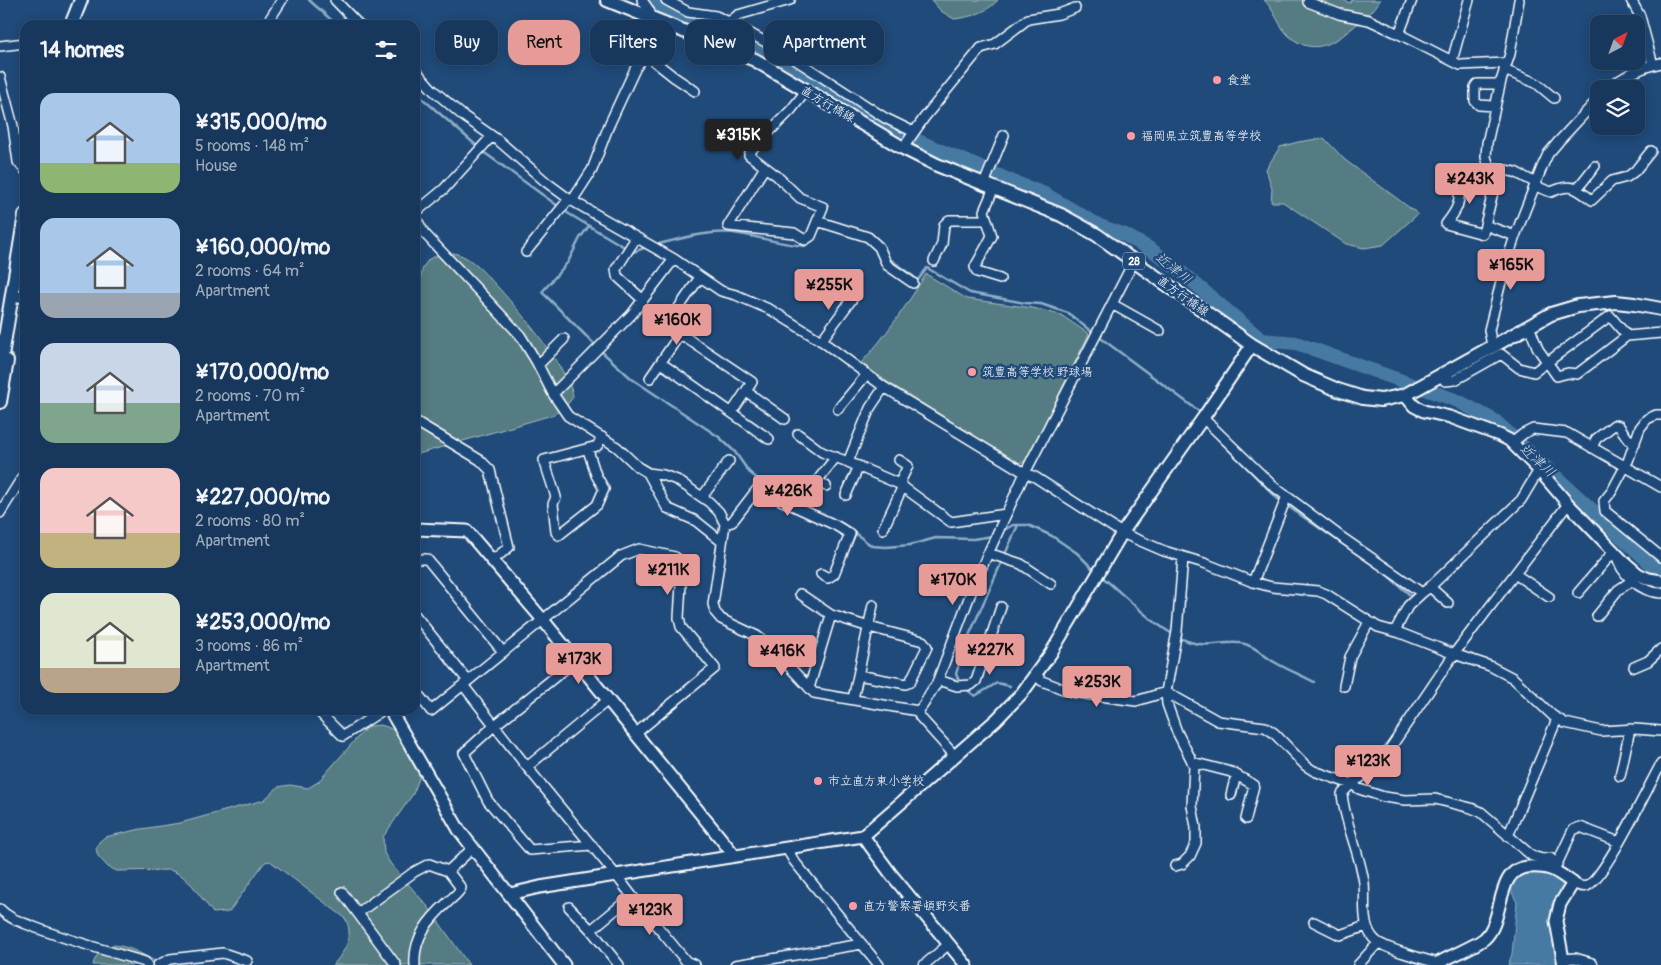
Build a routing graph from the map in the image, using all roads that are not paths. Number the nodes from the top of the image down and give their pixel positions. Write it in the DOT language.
graph roads {
  1 [pos="80,0"];
  2 [pos="87,0"];
  3 [pos="282,0"];
  4 [pos="335,0"];
  5 [pos="608,0"];
  6 [pos="642,0"];
  7 [pos="666,0"];
  8 [pos="790,0"];
  9 [pos="1412,0"];
  10 [pos="1469,0"];
  11 [pos="1519,0"];
  12 [pos="1631,0"];
  13 [pos="1308,2"];
  14 [pos="1075,8"];
  15 [pos="652,18"];
  16 [pos="715,18"];
  17 [pos="73,20"];
  18 [pos="80,20"];
  19 [pos="269,20"];
  20 [pos="354,20"];
  21 [pos="657,20"];
  22 [pos="722,20"];
  23 [pos="732,20"];
  24 [pos="1398,34"];
  25 [pos="754,36"];
  26 [pos="20,44"];
  27 [pos="0,46"];
  28 [pos="754,60"];
  29 [pos="1452,61"];
  30 [pos="1657,64"];
  31 [pos="637,65"];
  32 [pos="659,65"];
  33 [pos="1505,66"];
  34 [pos="1631,73"];
  35 [pos="420,76"];
  36 [pos="0,77"];
  37 [pos="1620,80"];
  38 [pos="1633,80"];
  39 [pos="1500,84"];
  40 [pos="695,91"];
  41 [pos="806,91"];
  42 [pos="1554,98"];
  43 [pos="1494,106"];
  44 [pos="1590,108"];
  45 [pos="914,133"];
  46 [pos="1004,135"];
  47 [pos="492,136"];
  48 [pos="904,148"];
  49 [pos="1652,151"];
  50 [pos="20,164"];
  51 [pos="1595,166"];
  52 [pos="765,167"];
  53 [pos="1489,167"];
  54 [pos="1459,184"];
  55 [pos="1536,184"];
  56 [pos="987,185"];
  57 [pos="1577,189"];
  58 [pos="571,200"];
  59 [pos="420,211"];
  60 [pos="987,220"];
  61 [pos="817,221"];
  62 [pos="420,225"];
  63 [pos="1485,225"];
  64 [pos="1515,236"];
  65 [pos="636,238"];
  66 [pos="526,252"];
  67 [pos="674,259"];
  68 [pos="934,261"];
  69 [pos="1134,261"];
  70 [pos="700,276"];
  71 [pos="1000,279"];
  72 [pos="20,282"];
  73 [pos="913,283"];
  74 [pos="855,295"];
  75 [pos="19,296"];
  76 [pos="643,300"];
  77 [pos="1112,304"];
  78 [pos="1661,309"];
  79 [pos="1529,326"];
  80 [pos="1160,331"];
  81 [pos="1661,333"];
  82 [pos="680,334"];
  83 [pos="1627,336"];
  84 [pos="564,339"];
  85 [pos="821,340"];
  86 [pos="1252,345"];
  87 [pos="1492,346"];
  88 [pos="1547,362"];
  89 [pos="661,363"];
  90 [pos="538,366"];
  91 [pos="0,368"];
  92 [pos="867,374"];
  93 [pos="1441,375"];
  94 [pos="650,378"];
  95 [pos="884,387"];
  96 [pos="747,392"];
  97 [pos="553,394"];
  98 [pos="1405,395"];
  99 [pos="0,402"];
  100 [pos="838,409"];
  101 [pos="732,412"];
  102 [pos="1661,416"];
  103 [pos="1203,418"];
  104 [pos="785,420"];
  105 [pos="420,424"];
  106 [pos="798,434"];
  107 [pos="602,437"];
  108 [pos="769,439"];
  109 [pos="1512,443"];
  110 [pos="1635,443"];
  111 [pos="1592,448"];
  112 [pos="588,450"];
  113 [pos="836,457"];
  114 [pos="899,460"];
  115 [pos="729,461"];
  116 [pos="848,462"];
  117 [pos="859,466"];
  118 [pos="1625,467"];
  119 [pos="1539,470"];
  120 [pos="1025,472"];
  121 [pos="648,473"];
  122 [pos="20,481"];
  123 [pos="901,485"];
  124 [pos="826,486"];
  125 [pos="1661,487"];
  126 [pos="846,495"];
  127 [pos="1287,496"];
  128 [pos="702,498"];
  129 [pos="1568,504"];
  130 [pos="0,513"];
  131 [pos="1006,514"];
  132 [pos="725,524"];
  133 [pos="420,529"];
  134 [pos="883,529"];
  135 [pos="1122,533"];
  136 [pos="721,541"];
  137 [pos="1659,551"];
  138 [pos="988,553"];
  139 [pos="1616,553"];
  140 [pos="1183,558"];
  141 [pos="420,559"];
  142 [pos="493,560"];
  143 [pos="821,574"];
  144 [pos="1515,574"];
  145 [pos="1633,580"];
  146 [pos="1661,580"];
  147 [pos="1252,582"];
  148 [pos="1051,584"];
  149 [pos="1426,590"];
  150 [pos="1578,593"];
  151 [pos="1661,593"];
  152 [pos="800,594"];
  153 [pos="1549,597"];
  154 [pos="1448,603"];
  155 [pos="873,605"];
  156 [pos="1000,607"];
  157 [pos="830,616"];
  158 [pos="1597,616"];
  159 [pos="543,620"];
  160 [pos="1370,622"];
  161 [pos="420,623"];
  162 [pos="869,628"];
  163 [pos="1394,631"];
  164 [pos="1661,649"];
  165 [pos="504,652"];
  166 [pos="1454,654"];
  167 [pos="576,660"];
  168 [pos="1634,667"];
  169 [pos="858,675"];
  170 [pos="1036,675"];
  171 [pos="938,680"];
  172 [pos="466,683"];
  173 [pos="1344,686"];
  174 [pos="810,688"];
  175 [pos="1166,692"];
  176 [pos="420,697"];
  177 [pos="608,700"];
  178 [pos="853,700"];
  179 [pos="918,711"];
  180 [pos="322,715"];
  181 [pos="375,715"];
  182 [pos="393,715"];
  183 [pos="1557,719"];
  184 [pos="494,726"];
  185 [pos="1630,729"];
  186 [pos="1661,731"];
  187 [pos="635,734"];
  188 [pos="955,756"];
  189 [pos="1192,762"];
  190 [pos="1661,764"];
  191 [pos="527,767"];
  192 [pos="1236,775"];
  193 [pos="1620,776"];
  194 [pos="1351,784"];
  195 [pos="1231,795"];
  196 [pos="1246,819"];
  197 [pos="863,836"];
  198 [pos="1508,836"];
  199 [pos="1619,842"];
  200 [pos="592,845"];
  201 [pos="473,848"];
  202 [pos="787,849"];
  203 [pos="735,856"];
  204 [pos="1175,866"];
  205 [pos="1555,866"];
  206 [pos="448,871"];
  207 [pos="616,875"];
  208 [pos="1573,884"];
  209 [pos="342,892"];
  210 [pos="510,894"];
  211 [pos="632,896"];
  212 [pos="569,907"];
  213 [pos="0,909"];
  214 [pos="358,913"];
  215 [pos="1314,922"];
  216 [pos="1366,926"];
  217 [pos="591,930"];
  218 [pos="1378,943"];
  219 [pos="862,944"];
  220 [pos="948,944"];
  221 [pos="247,961"];
  222 [pos="1564,962"];
  223 [pos="1437,964"];
  224 [pos="147,965"];
  225 [pos="158,965"];
  226 [pos="396,965"];
  227 [pos="415,965"];
  228 [pos="564,965"];
  229 [pos="619,965"];
  230 [pos="695,965"];
  231 [pos="735,965"];
  232 [pos="879,965"];
  233 [pos="924,965"];
  234 [pos="966,965"];
  235 [pos="1358,965"];
  236 [pos="1593,965"];
  1 -- 17 [label="main road"];
  2 -- 18 [label="main road"];
  3 -- 19 [label="street"];
  4 -- 20 [label="street"];
  5 -- 15 [label="main road, 直方行橋線 / 28"];
  6 -- 15 [label="street"];
  7 -- 16 [label="street"];
  8 -- 23 [label="street"];
  9 -- 24 [label="street"];
  10 -- 29 [label="street"];
  11 -- 33 [label="street"];
  12 -- 30 [label="street"];
  13 -- 24 [label="street"];
  14 -- 45 [label="street"];
  15 -- 21 [label="main road, 直方行橋線 / 28"];
  16 -- 22 [label="street"];
  24 -- 29 [label="street"];
  25 -- 45 [label="street"];
  26 -- 27 [label="street"];
  28 -- 41 [label="main road, 直方行橋線 / 28"];
  29 -- 33 [label="street"];
  30 -- 34 [label="street"];
  31 -- 58 [label="street"];
  32 -- 40 [label="street"];
  33 -- 39 [label="street"];
  33 -- 42 [label="street"];
  34 -- 37 [label="street"];
  34 -- 38 [label="street"];
  35 -- 47 [label="street"];
  36 -- 50 [label="street"];
  39 -- 43 [label="street"];
  39 -- 43 [label="street"];
  41 -- 48 [label="main road, 直方行橋線 / 28"];
  41 -- 52 [label="street"];
  43 -- 53 [label="street"];
  44 -- 55 [label="street"];
  45 -- 48 [label="street"];
  46 -- 56 [label="street"];
  47 -- 58 [label="street"];
  47 -- 59 [label="street"];
  48 -- 56 [label="main road, 直方行橋線 / 28"];
  49 -- 57 [label="street"];
  51 -- 57 [label="street"];
  52 -- 61 [label="street"];
  52 -- 61 [label="street"];
  53 -- 55 [label="street"];
  53 -- 63 [label="street"];
  54 -- 63 [label="street"];
  55 -- 57 [label="street"];
  55 -- 64 [label="street"];
  56 -- 60 [label="street"];
  56 -- 69 [label="main road, 直方行橋線 / 28"];
  58 -- 65 [label="street"];
  58 -- 66 [label="street"];
  60 -- 68 [label="street"];
  60 -- 71 [label="street"];
  61 -- 73 [label="street"];
  62 -- 90 [label="street"];
  63 -- 64 [label="street"];
  64 -- 87 [label="street"];
  65 -- 67 [label="street"];
  65 -- 76 [label="street"];
  67 -- 70 [label="street"];
  67 -- 76 [label="street"];
  69 -- 77 [label="street"];
  69 -- 86 [label="main road, 直方行橋線 / 28"];
  70 -- 82 [label="street"];
  70 -- 85 [label="street"];
  72 -- 75 [label="main road"];
  74 -- 85 [label="street"];
  75 -- 91 [label="main road"];
  75 -- 99 [label="main road"];
  76 -- 97 [label="street"];
  77 -- 80 [label="street"];
  77 -- 120 [label="street"];
  78 -- 79 [label="main road, 直方行橋線 / 28"];
  79 -- 87 [label="main road, 直方行橋線 / 28"];
  79 -- 88 [label="street"];
  81 -- 83 [label="street"];
  82 -- 89 [label="street"];
  82 -- 96 [label="street"];
  83 -- 88 [label="street"];
  83 -- 88 [label="street"];
  84 -- 90 [label="street"];
  85 -- 92 [label="street"];
  86 -- 98 [label="main road, 直方行橋線 / 28"];
  86 -- 103 [label="street"];
  87 -- 93 [label="main road, 直方行橋線 / 28"];
  88 -- 93 [label="street"];
  89 -- 94 [label="street"];
  89 -- 101 [label="street"];
  90 -- 97 [label="street"];
  92 -- 95 [label="street"];
  92 -- 100 [label="street"];
  93 -- 98 [label="main road, 直方行橋線 / 28"];
  95 -- 116 [label="street"];
  95 -- 120 [label="street"];
  96 -- 101 [label="street"];
  96 -- 104 [label="street"];
  97 -- 107 [label="street"];
  98 -- 109 [label="street"];
  101 -- 108 [label="street"];
  102 -- 110 [label="street"];
  103 -- 127 [label="street"];
  103 -- 135 [label="street"];
  105 -- 142 [label="street"];
  106 -- 113 [label="street"];
  107 -- 112 [label="street"];
  107 -- 121 [label="street"];
  109 -- 111 [label="street"];
  109 -- 119 [label="street"];
  110 -- 111 [label="street"];
  110 -- 118 [label="street"];
  111 -- 118 [label="street"];
  112 -- 112 [label="street"];
  113 -- 116 [label="street"];
  113 -- 124 [label="street"];
  114 -- 123 [label="street"];
  115 -- 128 [label="street"];
  116 -- 117 [label="street"];
  117 -- 123 [label="street"];
  117 -- 126 [label="street"];
  118 -- 125 [label="street"];
  118 -- 137 [label="street"];
  119 -- 129 [label="street"];
  119 -- 149 [label="street"];
  120 -- 131 [label="street"];
  120 -- 135 [label="street"];
  121 -- 128 [label="street"];
  121 -- 136 [label="street"];
  122 -- 130 [label="street"];
  123 -- 131 [label="street"];
  123 -- 134 [label="street"];
  127 -- 147 [label="street"];
  127 -- 149 [label="street"];
  128 -- 132 [label="street"];
  129 -- 139 [label="street"];
  129 -- 144 [label="street"];
  131 -- 138 [label="street"];
  132 -- 136 [label="street"];
  132 -- 143 [label="street"];
  133 -- 142 [label="street"];
  135 -- 140 [label="street"];
  135 -- 170 [label="street"];
  136 -- 174 [label="street"];
  138 -- 148 [label="street"];
  138 -- 171 [label="street"];
  139 -- 145 [label="street"];
  139 -- 146 [label="street"];
  139 -- 150 [label="street"];
  140 -- 147 [label="street"];
  140 -- 175 [label="street"];
  141 -- 165 [label="street"];
  142 -- 159 [label="street"];
  144 -- 153 [label="street"];
  144 -- 166 [label="street"];
  145 -- 151 [label="street"];
  145 -- 158 [label="street"];
  147 -- 160 [label="street"];
  149 -- 154 [label="street"];
  149 -- 163 [label="street"];
  152 -- 157 [label="street"];
  155 -- 162 [label="street"];
  156 -- 171 [label="street"];
  157 -- 162 [label="street"];
  157 -- 174 [label="street"];
  159 -- 165 [label="street"];
  159 -- 167 [label="street"];
  159 -- 187 [label="street"];
  160 -- 163 [label="street"];
  160 -- 173 [label="street"];
  161 -- 172 [label="street"];
  162 -- 169 [label="street"];
  162 -- 169 [label="street"];
  163 -- 166 [label="street"];
  164 -- 168 [label="street"];
  165 -- 172 [label="street"];
  166 -- 183 [label="street"];
  166 -- 194 [label="street"];
  167 -- 177 [label="street"];
  167 -- 184 [label="street"];
  169 -- 178 [label="street"];
  170 -- 175 [label="street"];
  170 -- 188 [label="street"];
  171 -- 179 [label="street"];
  172 -- 176 [label="street"];
  172 -- 184 [label="street"];
  174 -- 178 [label="street"];
  175 -- 189 [label="street"];
  175 -- 194 [label="street"];
  177 -- 187 [label="street"];
  177 -- 191 [label="street"];
  178 -- 179 [label="street"];
  179 -- 188 [label="street"];
  180 -- 181 [label="street"];
  182 -- 201 [label="street"];
  183 -- 185 [label="street"];
  183 -- 198 [label="street"];
  184 -- 191 [label="street"];
  184 -- 200 [label="street"];
  185 -- 186 [label="street"];
  185 -- 193 [label="street"];
  187 -- 203 [label="street"];
  188 -- 197 [label="street"];
  189 -- 192 [label="street"];
  189 -- 204 [label="street"];
  190 -- 199 [label="street"];
  191 -- 200 [label="street"];
  192 -- 195 [label="street"];
  192 -- 196 [label="street"];
  194 -- 198 [label="street"];
  194 -- 216 [label="street"];
  197 -- 202 [label="street"];
  197 -- 220 [label="street"];
  198 -- 205 [label="street"];
  199 -- 205 [label="street"];
  199 -- 208 [label="street"];
  200 -- 207 [label="street"];
  201 -- 206 [label="street"];
  201 -- 210 [label="street"];
  202 -- 203 [label="street"];
  202 -- 219 [label="street"];
  203 -- 207 [label="street"];
  205 -- 208 [label="street"];
  205 -- 223 [label="street"];
  206 -- 214 [label="street"];
  206 -- 227 [label="street"];
  207 -- 210 [label="street"];
  207 -- 211 [label="street"];
  208 -- 222 [label="street"];
  209 -- 214 [label="street"];
  210 -- 228 [label="street"];
  211 -- 217 [label="street"];
  211 -- 230 [label="street"];
  212 -- 217 [label="street"];
  213 -- 224 [label="street"];
  214 -- 226 [label="street"];
  215 -- 216 [label="street"];
  216 -- 218 [label="street"];
  217 -- 229 [label="street"];
  218 -- 223 [label="street"];
  218 -- 235 [label="street"];
  219 -- 231 [label="street"];
  219 -- 232 [label="street"];
  220 -- 233 [label="street"];
  220 -- 234 [label="street"];
  221 -- 225 [label="street"];
  222 -- 236 [label="street"];
}
